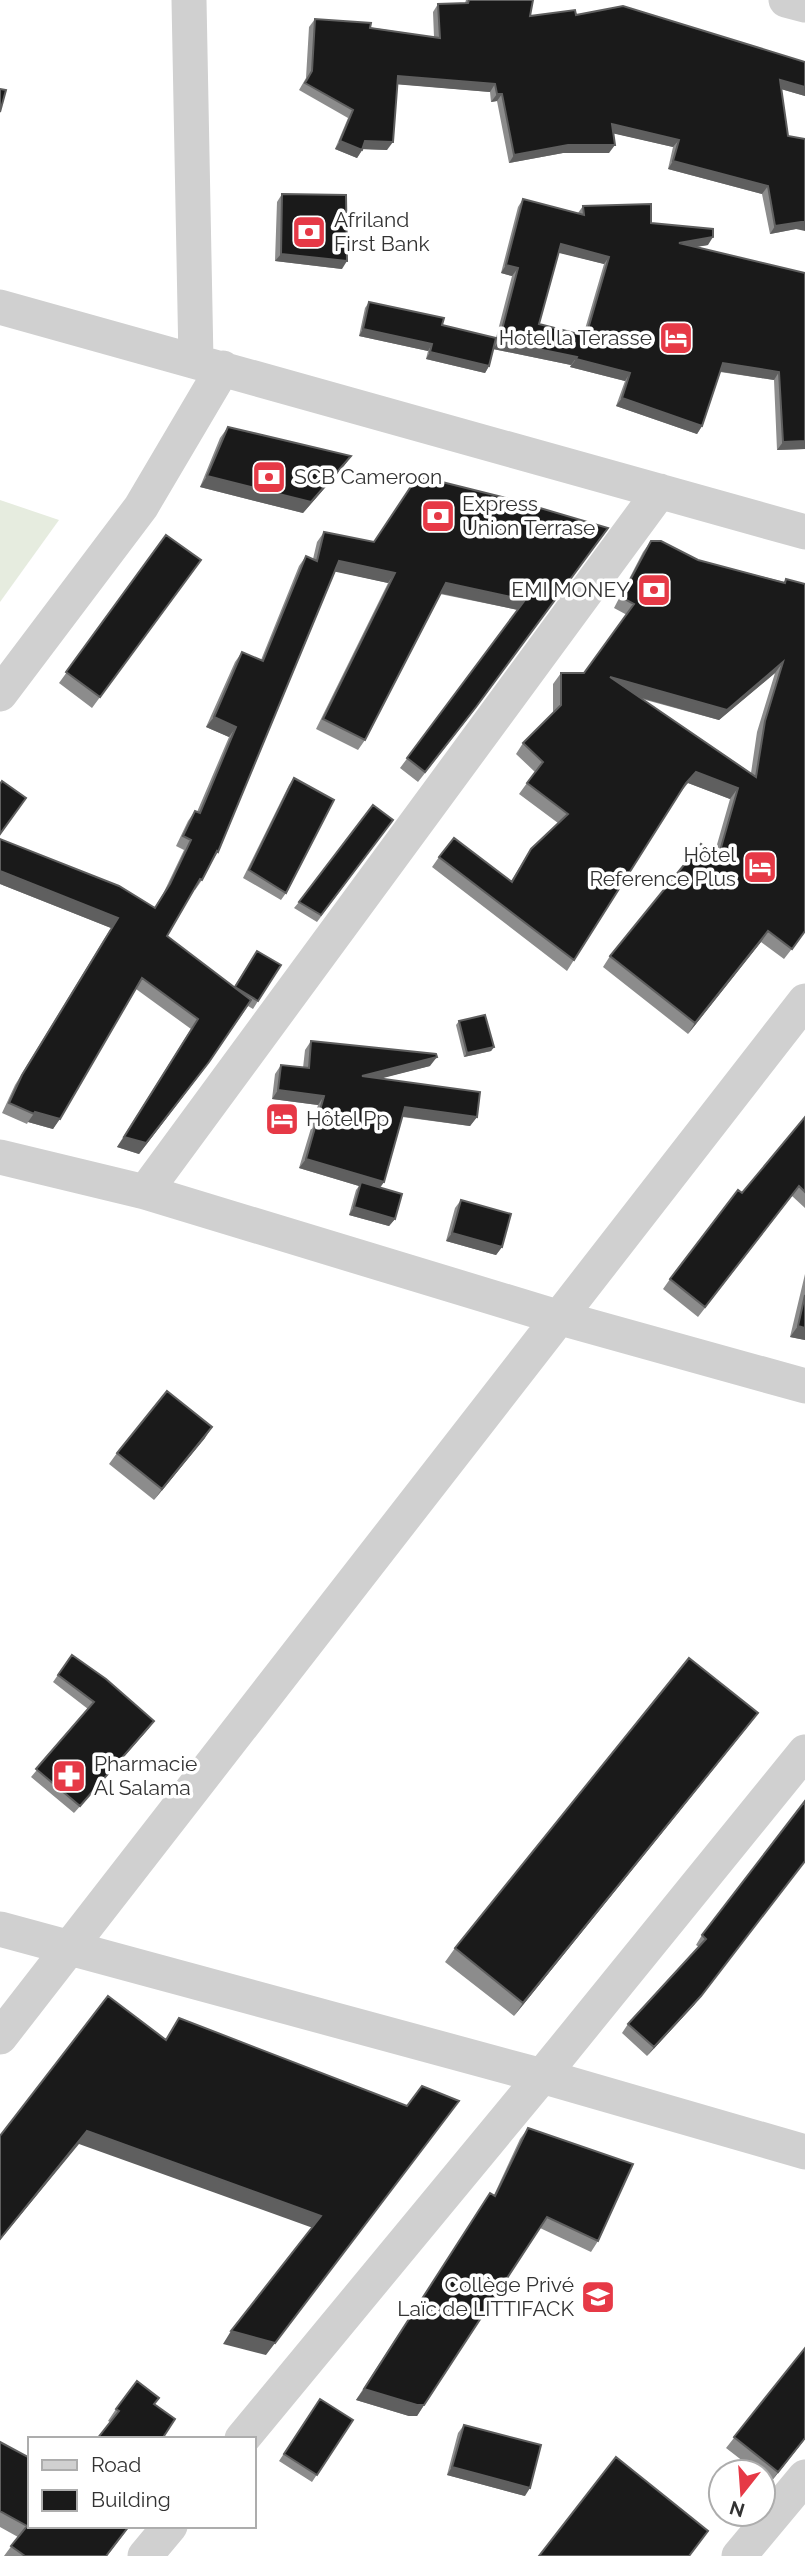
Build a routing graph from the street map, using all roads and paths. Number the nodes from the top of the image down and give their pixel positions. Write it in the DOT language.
graph roads {
  1 [pos="190,0"];
  2 [pos="786,0"];
  3 [pos="805,5"];
  4 [pos="0,307"];
  5 [pos="210,365"];
  6 [pos="660,491"];
  7 [pos="805,531"];
  8 [pos="0,694"];
  9 [pos="805,1001"];
  10 [pos="0,1157"];
  11 [pos="145,1192"];
  12 [pos="557,1317"];
  13 [pos="805,1385"];
  14 [pos="805,1752"];
  15 [pos="0,1928"];
  16 [pos="69,1947"];
  17 [pos="0,2037"];
  18 [pos="542,2076"];
  19 [pos="805,2152"];
  20 [pos="244,2437"];
  21 [pos="805,2477"];
  22 [pos="168,2528"];
  23 [pos="145,2556"];
  24 [pos="739,2556"];
  1 -- 5 [label="street"];
  2 -- 3 [label="street"];
  4 -- 5 [label="street"];
  5 -- 6 [label="street"];
  5 -- 8 [label="street"];
  6 -- 7 [label="street"];
  6 -- 11 [label="street"];
  9 -- 12 [label="street"];
  10 -- 11 [label="street"];
  11 -- 12 [label="street"];
  12 -- 13 [label="street"];
  12 -- 16 [label="street"];
  14 -- 18 [label="street"];
  15 -- 16 [label="street"];
  16 -- 17 [label="street"];
  16 -- 18 [label="street"];
  18 -- 19 [label="street"];
  18 -- 20 [label="street"];
  21 -- 24 [label="street"];
  22 -- 23 [label="street"];
}
